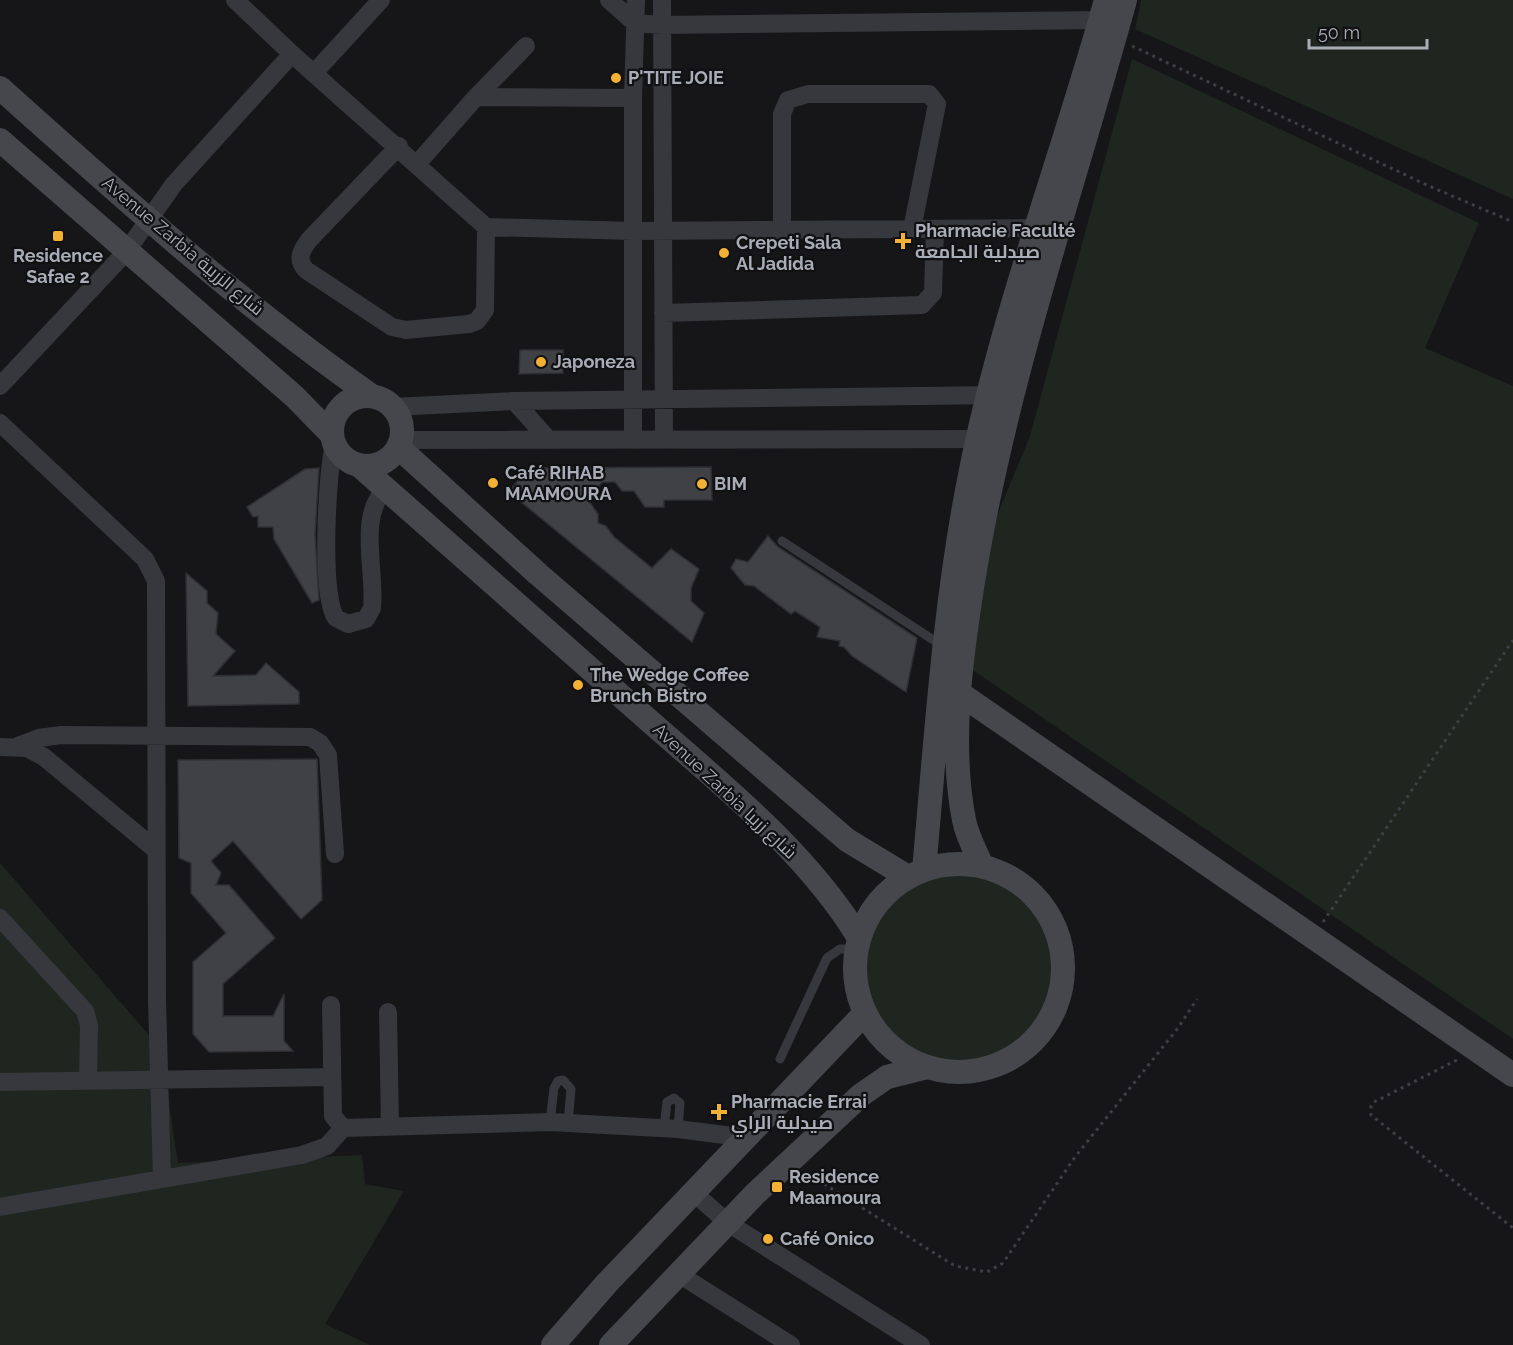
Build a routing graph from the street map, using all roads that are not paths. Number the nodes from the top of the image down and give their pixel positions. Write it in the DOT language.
graph roads {
  1 [pos="236,0"];
  2 [pos="381,0"];
  3 [pos="609,0"];
  4 [pos="636,0"];
  5 [pos="662,0"];
  6 [pos="1125,0"];
  7 [pos="1107,19"];
  8 [pos="635,23"];
  9 [pos="661,25"];
  10 [pos="526,46"];
  11 [pos="291,54"];
  12 [pos="314,73"];
  13 [pos="0,88"];
  14 [pos="476,97"];
  15 [pos="633,98"];
  16 [pos="0,140"];
  17 [pos="399,146"];
  18 [pos="417,164"];
  19 [pos="149,221"];
  20 [pos="486,227"];
  21 [pos="1036,228"];
  22 [pos="782,229"];
  23 [pos="912,229"];
  24 [pos="935,229"];
  25 [pos="663,230"];
  26 [pos="634,231"];
  27 [pos="126,252"];
  28 [pos="663,313"];
  29 [pos="0,386"];
  30 [pos="1000,395"];
  31 [pos="633,399"];
  32 [pos="663,399"];
  33 [pos="382,401"];
  34 [pos="514,401"];
  35 [pos="0,423"];
  36 [pos="989,439"];
  37 [pos="333,440"];
  38 [pos="549,440"];
  39 [pos="633,440"];
  40 [pos="663,440"];
  41 [pos="400,443"];
  42 [pos="360,466"];
  43 [pos="387,489"];
  44 [pos="782,542"];
  45 [pos="946,649"];
  46 [pos="959,693"];
  47 [pos="155,736"];
  48 [pos="9,746"];
  49 [pos="156,850"];
  50 [pos="335,854"];
  51 [pos="982,867"];
  52 [pos="916,874"];
  53 [pos="0,918"];
  54 [pos="858,944"];
  55 [pos="331,1005"];
  56 [pos="388,1012"];
  57 [pos="865,1013"];
  58 [pos="780,1059"];
  59 [pos="927,1067"];
  60 [pos="1513,1075"];
  61 [pos="332,1077"];
  62 [pos="159,1080"];
  63 [pos="88,1081"];
  64 [pos="0,1082"];
  65 [pos="390,1127"];
  66 [pos="342,1128"];
  67 [pos="747,1138"];
  68 [pos="162,1179"];
  69 [pos="694,1194"];
  70 [pos="0,1207"];
  71 [pos="728,1223"];
  72 [pos="677,1273"];
  73 [pos="622,1341"];
  74 [pos="553,1345"];
  75 [pos="791,1345"];
  76 [pos="921,1345"];
  1 -- 11 [label="street"];
  2 -- 12 [label="street"];
  3 -- 8 [label="street"];
  4 -- 8 [label="street"];
  5 -- 9 [label="street"];
  6 -- 7 [label="main road"];
  7 -- 9 [label="street"];
  7 -- 21 [label="main road"];
  7 -- 30 [label="main road"];
  8 -- 9 [label="street"];
  8 -- 15 [label="street"];
  9 -- 25 [label="street"];
  10 -- 14 [label="street"];
  11 -- 12 [label="street"];
  11 -- 19 [label="street"];
  12 -- 17 [label="street"];
  13 -- 19 [label="main road, Avenue Zarbia شارع الزربية"];
  14 -- 15 [label="street"];
  14 -- 18 [label="street"];
  15 -- 26 [label="street"];
  16 -- 27 [label="main road"];
  17 -- 18 [label="street"];
  17 -- 20 [label="street"];
  18 -- 20 [label="street"];
  19 -- 27 [label="street"];
  19 -- 33 [label="main road, Avenue Zarbia شارع الزربية"];
  20 -- 26 [label="street"];
  21 -- 24 [label="street"];
  21 -- 30 [label="main road"];
  22 -- 23 [label="street"];
  22 -- 23 [label="street"];
  22 -- 25 [label="street"];
  23 -- 24 [label="street"];
  24 -- 28 [label="street"];
  25 -- 26 [label="street"];
  25 -- 28 [label="street"];
  26 -- 31 [label="street"];
  27 -- 29 [label="street"];
  27 -- 37 [label="main road"];
  28 -- 32 [label="street"];
  30 -- 32 [label="street"];
  30 -- 36 [label="main road"];
  31 -- 32 [label="street"];
  31 -- 34 [label="street"];
  31 -- 39 [label="street"];
  32 -- 40 [label="street"];
  33 -- 34 [label="street"];
  33 -- 37 [label="main road"];
  33 -- 41 [label="main road"];
  34 -- 38 [label="street"];
  35 -- 47 [label="street"];
  36 -- 40 [label="street"];
  36 -- 45 [label="main road"];
  36 -- 46 [label="main road"];
  37 -- 42 [label="main road"];
  37 -- 43 [label="street"];
  38 -- 39 [label="street"];
  38 -- 41 [label="street"];
  39 -- 40 [label="street"];
  41 -- 42 [label="main road"];
  41 -- 52 [label="main road"];
  42 -- 43 [label="main road, Avenue Zarbia شارع زربيا"];
  43 -- 54 [label="main road, Avenue Zarbia شارع زربيا"];
  44 -- 45 [label="lane"];
  45 -- 52 [label="main road"];
  46 -- 51 [label="main road"];
  46 -- 60 [label="main road"];
  47 -- 48 [label="street"];
  47 -- 49 [label="street"];
  47 -- 50 [label="street"];
  48 -- 49 [label="street"];
  49 -- 62 [label="street"];
  51 -- 52 [label="main road"];
  51 -- 59 [label="main road"];
  52 -- 54 [label="main road"];
  53 -- 63 [label="street"];
  54 -- 57 [label="main road"];
  54 -- 58 [label="lane"];
  55 -- 61 [label="street"];
  56 -- 65 [label="street"];
  57 -- 59 [label="main road"];
  57 -- 67 [label="main road"];
  59 -- 71 [label="main road"];
  61 -- 62 [label="street"];
  61 -- 66 [label="street"];
  62 -- 63 [label="street"];
  62 -- 68 [label="street"];
  63 -- 64 [label="street"];
  65 -- 66 [label="street"];
  65 -- 67 [label="street"];
  66 -- 68 [label="street"];
  67 -- 69 [label="main road"];
  68 -- 70 [label="street"];
  69 -- 71 [label="street"];
  69 -- 74 [label="main road"];
  71 -- 72 [label="main road"];
  71 -- 76 [label="street"];
  72 -- 73 [label="main road"];
  72 -- 75 [label="street"];
}
